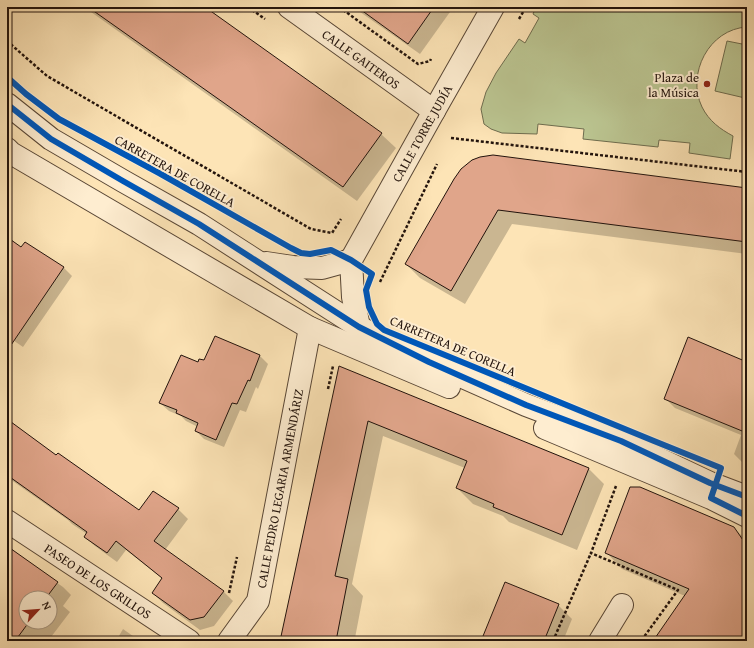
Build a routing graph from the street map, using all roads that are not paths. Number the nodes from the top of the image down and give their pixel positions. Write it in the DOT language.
graph roads {
  1 [pos="289,7"];
  2 [pos="493,7"];
  3 [pos="7,104"];
  4 [pos="434,111"];
  5 [pos="7,149"];
  6 [pos="351,260"];
  7 [pos="260,263"];
  8 [pos="359,326"];
  9 [pos="310,328"];
  10 [pos="747,497"];
  11 [pos="747,516"];
  12 [pos="7,521"];
  13 [pos="622,605"];
  14 [pos="189,641"];
  15 [pos="229,641"];
  16 [pos="600,641"];
  1 -- 4 [label="street, CALLE GAITEROS"];
  2 -- 4 [label="street, CALLE TORRE JUDÍA"];
  3 -- 7 [label="street, CARRETERA DE CORELLA"];
  4 -- 6 [label="street, CALLE TORRE JUDÍA"];
  5 -- 9 [label="street"];
  6 -- 7 [label="street"];
  6 -- 8 [label="street"];
  7 -- 8 [label="street, CARRETERA DE CORELLA"];
  8 -- 10 [label="street, CARRETERA DE CORELLA"];
  9 -- 11 [label="street"];
  9 -- 15 [label="street, CALLE PEDRO LEGARIA ARMENDÁRIZ"];
  12 -- 14 [label="street, PASEO DE LOS GRILLOS"];
  13 -- 16 [label="street"];
}
